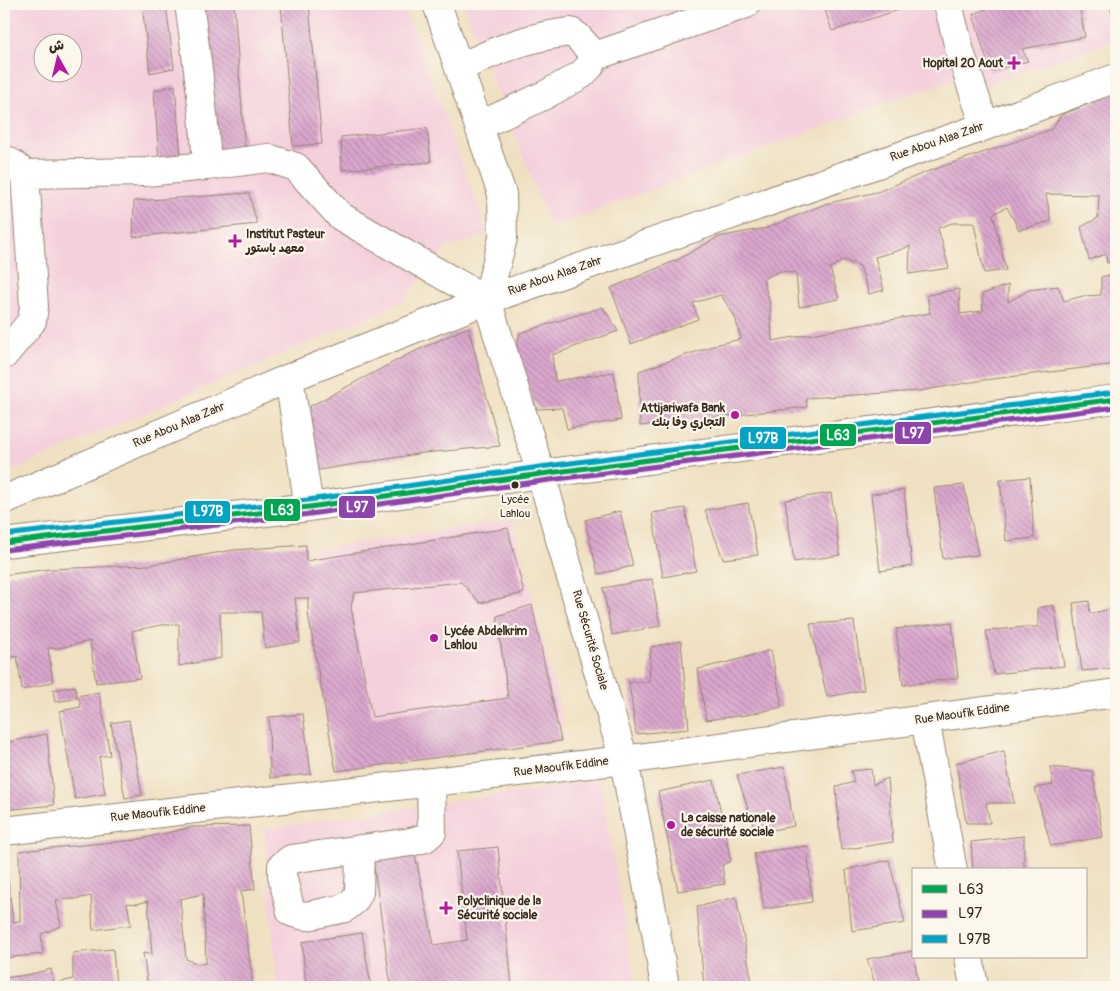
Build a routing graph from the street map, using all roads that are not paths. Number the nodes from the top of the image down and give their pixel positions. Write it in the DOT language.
graph roads {
  1 [pos="189,4"];
  2 [pos="437,4"];
  3 [pos="746,4"];
  4 [pos="948,4"];
  5 [pos="595,56"];
  6 [pos="459,68"];
  7 [pos="1116,78"];
  8 [pos="479,126"];
  9 [pos="985,126"];
  10 [pos="207,166"];
  11 [pos="14,167"];
  12 [pos="487,300"];
  13 [pos="4,355"];
  14 [pos="289,378"];
  15 [pos="1116,399"];
  16 [pos="541,474"];
  17 [pos="4,500"];
  18 [pos="309,507"];
  19 [pos="4,543"];
  20 [pos="1116,694"];
  21 [pos="925,719"];
  22 [pos="624,760"];
  23 [pos="431,782"];
  24 [pos="4,831"];
  25 [pos="360,849"];
  26 [pos="953,868"];
  27 [pos="969,958"];
  28 [pos="665,987"];
  29 [pos="974,987"];
  1 -- 10 [label="street"];
  2 -- 6 [label="street"];
  3 -- 5 [label="street"];
  4 -- 9 [label="street"];
  5 -- 6 [label="street"];
  5 -- 8 [label="street"];
  6 -- 8 [label="street"];
  7 -- 9 [label="street, Rue Abou Alaa Zahr"];
  8 -- 12 [label="street"];
  9 -- 12 [label="street, Rue Abou Alaa Zahr"];
  10 -- 11 [label="street"];
  10 -- 12 [label="street"];
  11 -- 13 [label="street"];
  12 -- 14 [label="street, Rue Abou Alaa Zahr"];
  12 -- 16 [label="street, Rue Sécurité Sociale"];
  14 -- 17 [label="street, Rue Abou Alaa Zahr"];
  14 -- 18 [label="street"];
  15 -- 16 [label="street"];
  16 -- 18 [label="street"];
  16 -- 22 [label="street, Rue Sécurité Sociale"];
  18 -- 19 [label="street"];
  20 -- 21 [label="street, Rue Maoufik Eddine"];
  21 -- 22 [label="street, Rue Maoufik Eddine"];
  21 -- 26 [label="street"];
  22 -- 23 [label="street, Rue Maoufik Eddine"];
  22 -- 28 [label="street, Rue Sécurité Sociale"];
  23 -- 24 [label="street, Rue Maoufik Eddine"];
  23 -- 25 [label="street"];
  27 -- 29 [label="street"];
}
